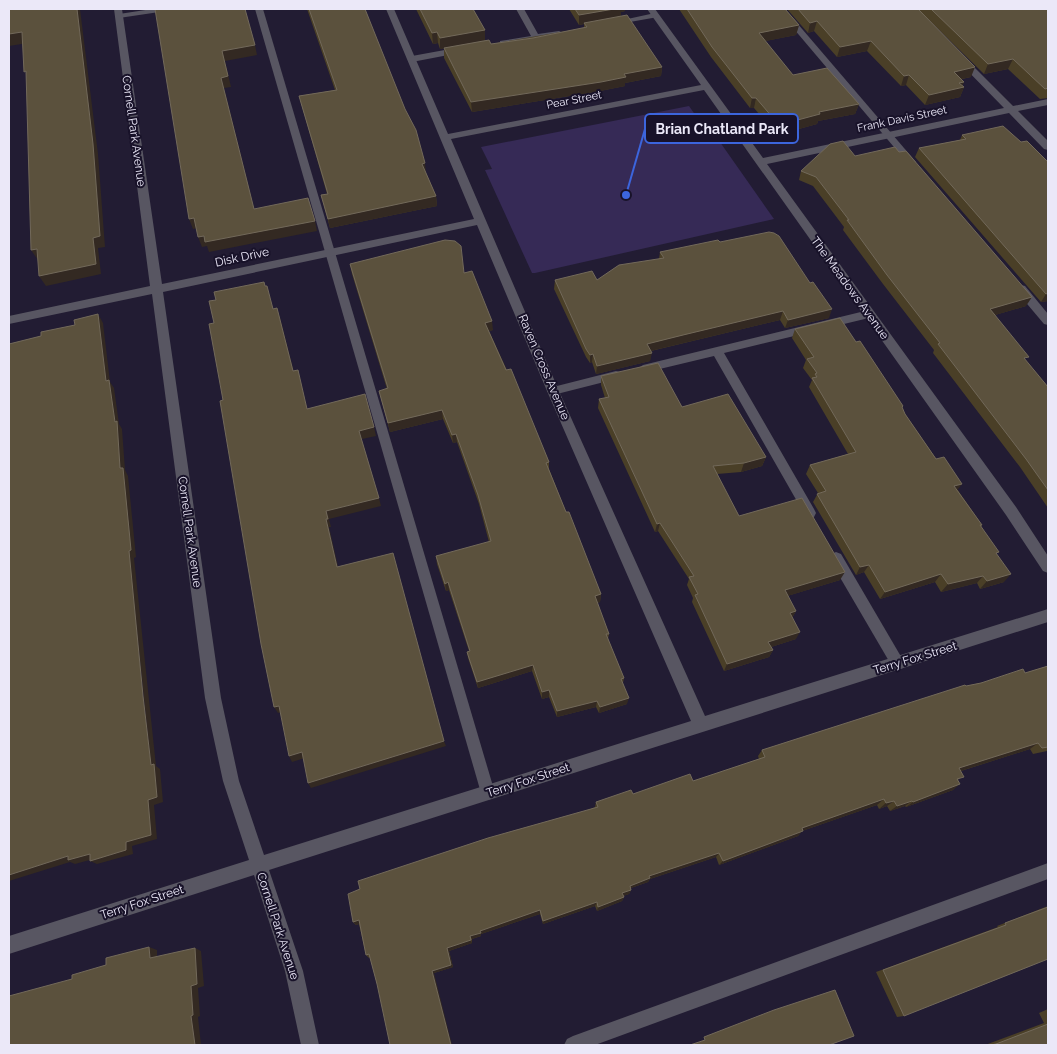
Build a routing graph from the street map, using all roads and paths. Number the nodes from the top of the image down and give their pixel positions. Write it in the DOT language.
graph roads {
  1 [pos="166,9"];
  2 [pos="259,9"];
  3 [pos="390,9"];
  4 [pos="520,9"];
  5 [pos="782,9"];
  6 [pos="653,12"];
  7 [pos="118,13"];
  8 [pos="604,25"];
  9 [pos="565,32"];
  10 [pos="536,37"];
  11 [pos="490,45"];
  12 [pos="471,48"];
  13 [pos="951,49"];
  14 [pos="412,59"];
  15 [pos="707,88"];
  16 [pos="1048,102"];
  17 [pos="1011,110"];
  18 [pos="889,134"];
  19 [pos="446,138"];
  20 [pos="1048,147"];
  21 [pos="760,162"];
  22 [pos="920,172"];
  23 [pos="480,221"];
  24 [pos="330,252"];
  25 [pos="1016,284"];
  26 [pos="156,289"];
  27 [pos="869,314"];
  28 [pos="9,320"];
  29 [pos="1048,321"];
  30 [pos="717,351"];
  31 [pos="553,391"];
  32 [pos="818,527"];
  33 [pos="828,544"];
  34 [pos="1048,567"];
  35 [pos="1048,616"];
  36 [pos="898,664"];
  37 [pos="700,725"];
  38 [pos="488,793"];
  39 [pos="258,865"];
  40 [pos="1048,871"];
  41 [pos="9,945"];
  42 [pos="310,1045"];
  43 [pos="573,1045"];
  1 -- 7 [label="lane"];
  2 -- 24 [label="lane"];
  3 -- 14 [label="street, Raven Cross Avenue"];
  4 -- 10 [label="lane"];
  5 -- 18 [label="lane"];
  6 -- 8 [label="lane"];
  6 -- 15 [label="street, The Meadows Avenue"];
  7 -- 26 [label="street, Cornell Park Avenue"];
  9 -- 10 [label="lane"];
  10 -- 11 [label="lane"];
  12 -- 14 [label="lane"];
  13 -- 17 [label="street"];
  14 -- 19 [label="street, Raven Cross Avenue"];
  15 -- 19 [label="street, Pear Street"];
  15 -- 21 [label="street, The Meadows Avenue"];
  16 -- 17 [label="street, Frank Davis Street"];
  17 -- 18 [label="street, Frank Davis Street"];
  17 -- 20 [label="street"];
  18 -- 21 [label="street, Frank Davis Street"];
  18 -- 22 [label="lane"];
  19 -- 23 [label="street, Raven Cross Avenue"];
  21 -- 27 [label="street, The Meadows Avenue"];
  23 -- 24 [label="street, Disk Drive"];
  23 -- 31 [label="street, Raven Cross Avenue"];
  24 -- 26 [label="street, Disk Drive"];
  24 -- 38 [label="lane"];
  25 -- 29 [label="lane"];
  26 -- 28 [label="street, Disk Drive"];
  26 -- 39 [label="street, Cornell Park Avenue"];
  27 -- 30 [label="lane"];
  27 -- 34 [label="street, The Meadows Avenue"];
  30 -- 31 [label="lane"];
  30 -- 32 [label="lane"];
  31 -- 37 [label="street, Raven Cross Avenue"];
  33 -- 36 [label="lane"];
  35 -- 36 [label="street, Terry Fox Street"];
  36 -- 37 [label="street, Terry Fox Street"];
  37 -- 38 [label="street, Terry Fox Street"];
  38 -- 39 [label="street, Terry Fox Street"];
  39 -- 41 [label="street, Terry Fox Street"];
  39 -- 42 [label="street, Cornell Park Avenue"];
  40 -- 43 [label="lane"];
}
